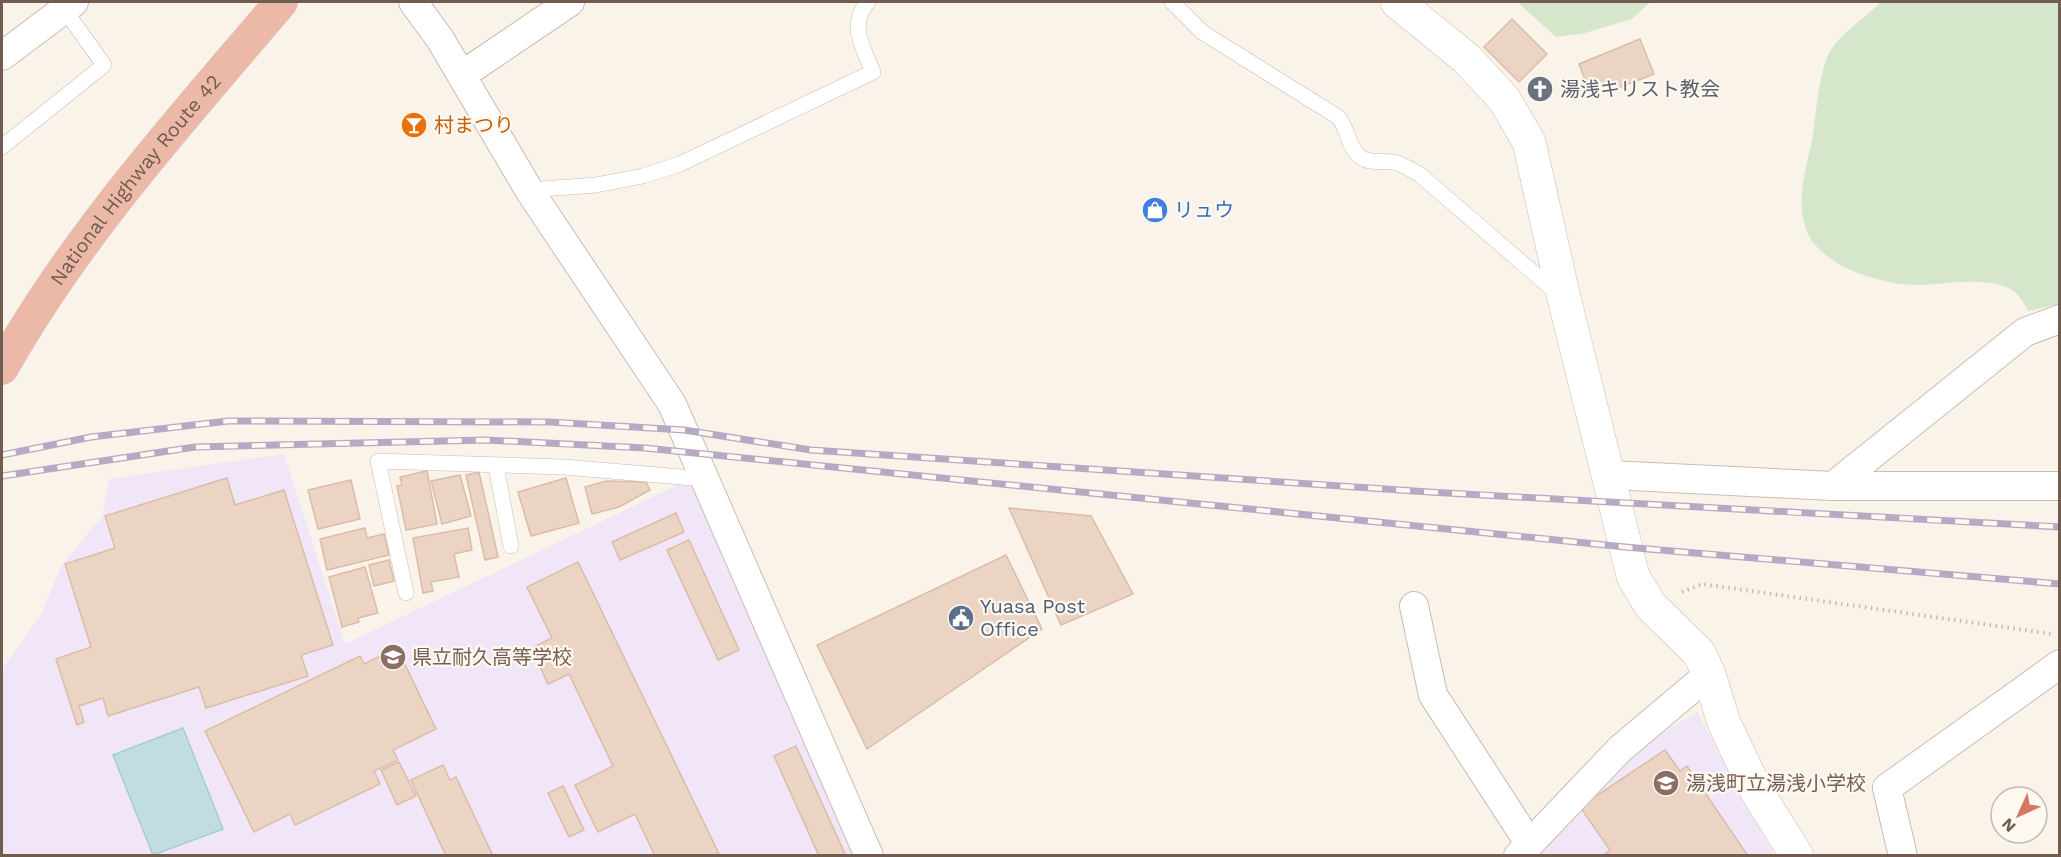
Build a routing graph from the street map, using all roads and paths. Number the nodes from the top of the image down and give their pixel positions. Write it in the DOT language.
graph roads {
  1 [pos="281,2"];
  2 [pos="413,2"];
  3 [pos="570,2"];
  4 [pos="868,2"];
  5 [pos="1172,2"];
  6 [pos="1397,2"];
  7 [pos="69,5"];
  8 [pos="2,56"];
  9 [pos="462,75"];
  10 [pos="2,147"];
  11 [pos="529,190"];
  12 [pos="1564,298"];
  13 [pos="2060,319"];
  14 [pos="2,368"];
  15 [pos="496,466"];
  16 [pos="1610,475"];
  17 [pos="704,479"];
  18 [pos="1833,486"];
  19 [pos="2060,486"];
  20 [pos="511,546"];
  21 [pos="406,593"];
  22 [pos="1414,606"];
  23 [pos="1658,613"];
  24 [pos="2060,635"];
  25 [pos="2060,664"];
  26 [pos="1709,674"];
  27 [pos="1524,849"];
  28 [pos="869,855"];
  29 [pos="1797,855"];
  30 [pos="1903,855"];
  1 -- 14 [label="highway, National Highway Route 42"];
  2 -- 9 [label="street"];
  3 -- 9 [label="street"];
  4 -- 11 [label="lane"];
  5 -- 12 [label="lane"];
  6 -- 12 [label="street"];
  7 -- 8 [label="street"];
  7 -- 10 [label="lane"];
  9 -- 11 [label="street"];
  11 -- 17 [label="street"];
  12 -- 16 [label="street"];
  13 -- 18 [label="street"];
  15 -- 17 [label="lane"];
  15 -- 20 [label="lane"];
  15 -- 21 [label="lane"];
  16 -- 18 [label="street"];
  16 -- 23 [label="street"];
  17 -- 28 [label="street"];
  18 -- 19 [label="street"];
  22 -- 27 [label="street"];
  23 -- 24 [label="path"];
  23 -- 26 [label="street"];
  25 -- 30 [label="street"];
  26 -- 27 [label="street"];
  26 -- 29 [label="street"];
}
